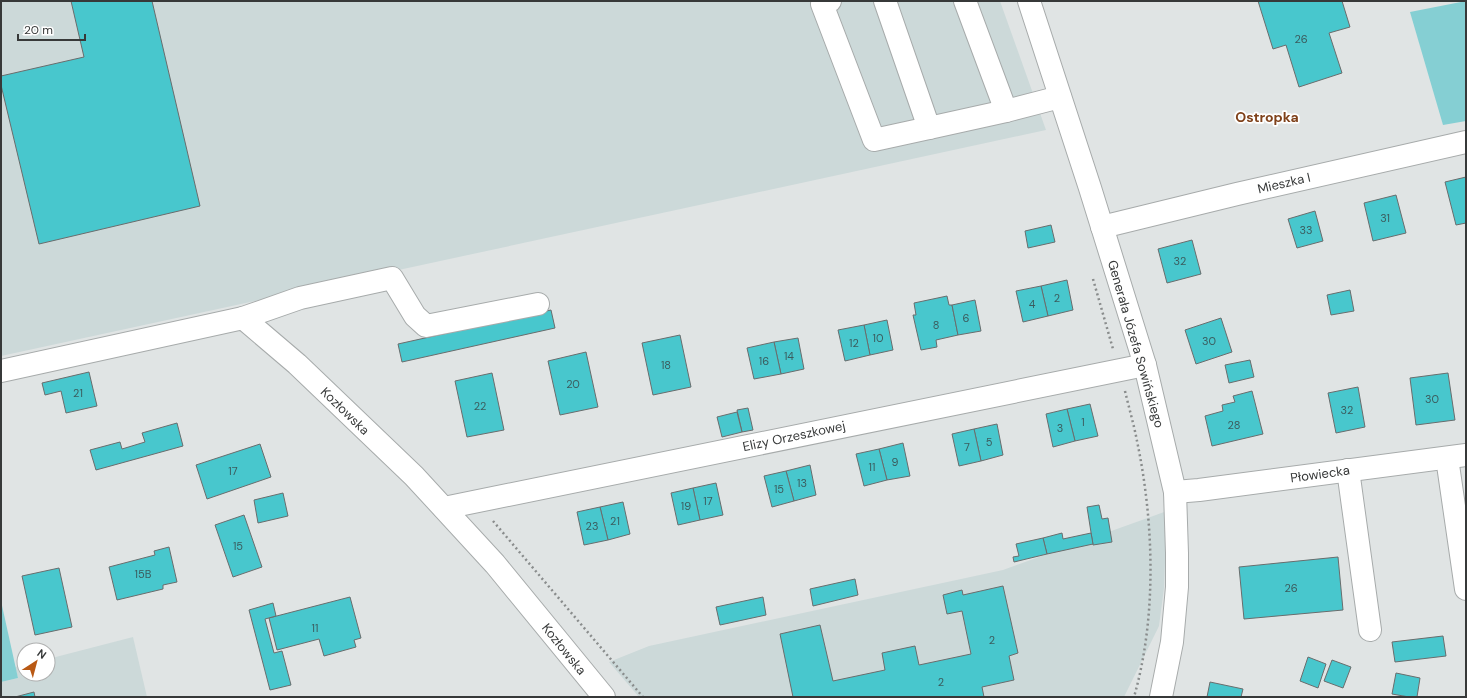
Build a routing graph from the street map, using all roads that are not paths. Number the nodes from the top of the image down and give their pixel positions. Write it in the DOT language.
graph roads {
  1 [pos="830,1"];
  2 [pos="886,1"];
  3 [pos="965,1"];
  4 [pos="1029,1"];
  5 [pos="1060,97"];
  6 [pos="1006,111"];
  7 [pos="929,128"];
  8 [pos="1466,142"];
  9 [pos="1102,227"];
  10 [pos="538,304"];
  11 [pos="243,318"];
  12 [pos="1144,365"];
  13 [pos="1,371"];
  14 [pos="1456,457"];
  15 [pos="1348,470"];
  16 [pos="1175,492"];
  17 [pos="444,508"];
  18 [pos="1466,589"];
  19 [pos="1370,630"];
  20 [pos="604,697"];
  21 [pos="1161,697"];
  1 -- 7 [label="street"];
  2 -- 7 [label="street"];
  3 -- 6 [label="street"];
  4 -- 5 [label="street, Generała Józefa Sowińskiego"];
  5 -- 6 [label="street"];
  5 -- 9 [label="street, Generała Józefa Sowińskiego"];
  6 -- 7 [label="street"];
  8 -- 9 [label="street, Mieszka I"];
  9 -- 12 [label="street, Generała Józefa Sowińskiego"];
  10 -- 11 [label="street"];
  11 -- 13 [label="street"];
  11 -- 17 [label="street, Kozłowska"];
  12 -- 16 [label="street, Generała Józefa Sowińskiego"];
  12 -- 17 [label="street, Elizy Orzeszkowej"];
  14 -- 15 [label="street, Płowiecka"];
  14 -- 18 [label="street"];
  15 -- 16 [label="street, Płowiecka"];
  15 -- 19 [label="street"];
  16 -- 21 [label="street, Generała Józefa Sowińskiego"];
  17 -- 20 [label="street, Kozłowska"];
}
